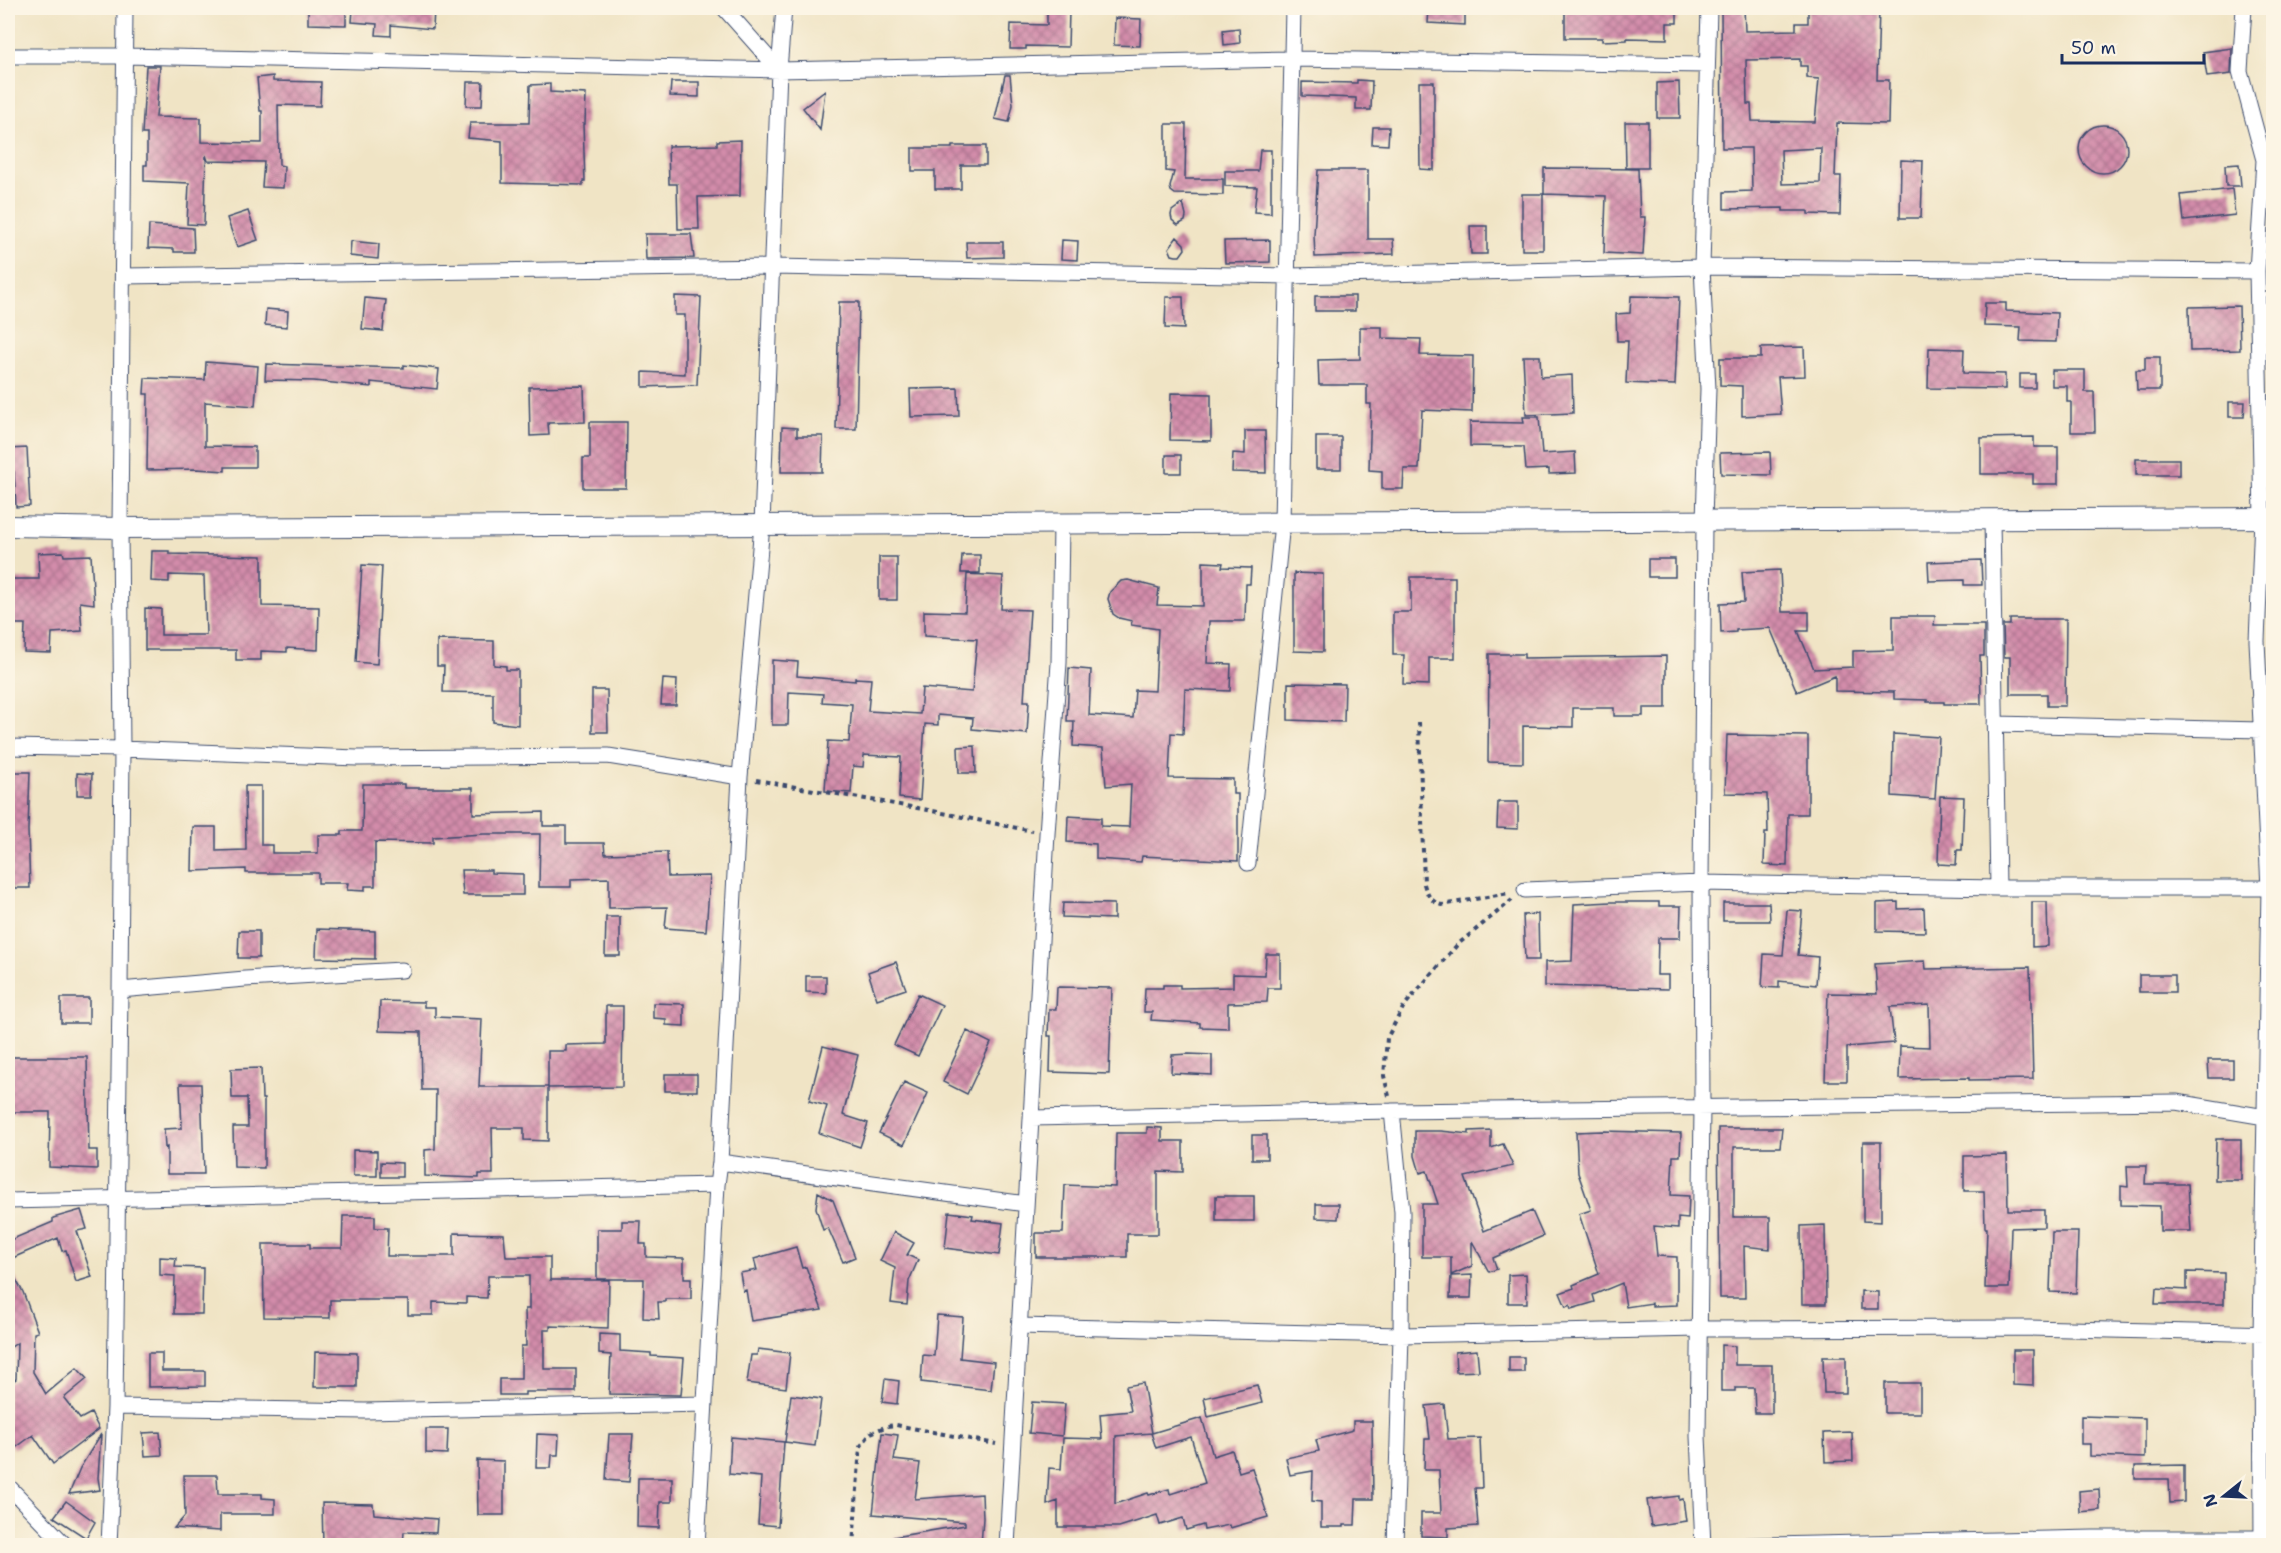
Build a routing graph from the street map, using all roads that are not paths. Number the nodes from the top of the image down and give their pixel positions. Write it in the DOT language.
graph roads {
  1 [pos="125,8"];
  2 [pos="724,8"];
  3 [pos="784,8"];
  4 [pos="1293,8"];
  5 [pos="1709,8"];
  6 [pos="2244,8"];
  7 [pos="8,56"];
  8 [pos="125,56"];
  9 [pos="1292,59"];
  10 [pos="1706,65"];
  11 [pos="779,70"];
  12 [pos="772,267"];
  13 [pos="1702,267"];
  14 [pos="2257,271"];
  15 [pos="123,276"];
  16 [pos="1289,276"];
  17 [pos="2268,518"];
  18 [pos="1992,519"];
  19 [pos="1704,521"];
  20 [pos="1282,522"];
  21 [pos="1061,524"];
  22 [pos="762,525"];
  23 [pos="8,526"];
  24 [pos="120,528"];
  25 [pos="1995,724"];
  26 [pos="2262,730"];
  27 [pos="8,747"];
  28 [pos="122,749"];
  29 [pos="740,777"];
  30 [pos="1248,863"];
  31 [pos="1701,883"];
  32 [pos="1998,888"];
  33 [pos="2271,888"];
  34 [pos="1525,890"];
  35 [pos="402,970"];
  36 [pos="120,990"];
  37 [pos="1702,1107"];
  38 [pos="1392,1111"];
  39 [pos="2269,1117"];
  40 [pos="1031,1119"];
  41 [pos="720,1162"];
  42 [pos="717,1185"];
  43 [pos="118,1199"];
  44 [pos="8,1201"];
  45 [pos="1026,1204"];
  46 [pos="1019,1326"];
  47 [pos="1700,1329"];
  48 [pos="2267,1334"];
  49 [pos="1401,1335"];
  50 [pos="705,1404"];
  51 [pos="115,1407"];
  52 [pos="8,1486"];
  53 [pos="2266,1540"];
  54 [pos="66,1545"];
  55 [pos="109,1545"];
  56 [pos="697,1545"];
  57 [pos="1007,1545"];
  58 [pos="1395,1545"];
  59 [pos="1703,1545"];
  60 [pos="1719,1545"];
  1 -- 8 [label="street"];
  2 -- 11 [label="street"];
  3 -- 11 [label="street"];
  4 -- 9 [label="street"];
  5 -- 10 [label="street"];
  6 -- 14 [label="street"];
  7 -- 8 [label="street"];
  8 -- 11 [label="street"];
  8 -- 15 [label="street"];
  9 -- 10 [label="street"];
  9 -- 11 [label="street"];
  9 -- 16 [label="street"];
  10 -- 13 [label="street"];
  11 -- 12 [label="street"];
  12 -- 15 [label="street"];
  12 -- 16 [label="street"];
  12 -- 22 [label="street"];
  13 -- 14 [label="street"];
  13 -- 16 [label="street"];
  13 -- 19 [label="street"];
  14 -- 17 [label="street"];
  15 -- 24 [label="street"];
  16 -- 20 [label="street"];
  17 -- 18 [label="street"];
  17 -- 26 [label="street"];
  18 -- 19 [label="street"];
  18 -- 25 [label="street"];
  19 -- 20 [label="street"];
  19 -- 31 [label="street"];
  20 -- 21 [label="street"];
  20 -- 30 [label="street"];
  21 -- 22 [label="street"];
  21 -- 40 [label="street"];
  22 -- 24 [label="street"];
  22 -- 29 [label="street"];
  23 -- 24 [label="street"];
  24 -- 28 [label="street"];
  25 -- 26 [label="street"];
  25 -- 32 [label="street"];
  26 -- 33 [label="street"];
  27 -- 28 [label="street"];
  28 -- 29 [label="street"];
  28 -- 36 [label="street"];
  29 -- 41 [label="street"];
  31 -- 32 [label="street"];
  31 -- 34 [label="street"];
  31 -- 37 [label="street"];
  32 -- 33 [label="street"];
  33 -- 39 [label="street"];
  35 -- 36 [label="street"];
  36 -- 43 [label="street"];
  37 -- 38 [label="street"];
  37 -- 39 [label="street"];
  37 -- 47 [label="street"];
  38 -- 40 [label="street"];
  38 -- 49 [label="street"];
  39 -- 48 [label="street"];
  40 -- 45 [label="street"];
  41 -- 42 [label="street"];
  41 -- 45 [label="street"];
  42 -- 43 [label="street"];
  42 -- 50 [label="street"];
  43 -- 44 [label="street"];
  43 -- 51 [label="street"];
  45 -- 46 [label="street"];
  46 -- 49 [label="street"];
  46 -- 57 [label="street"];
  47 -- 48 [label="street"];
  47 -- 49 [label="street"];
  47 -- 59 [label="street"];
  48 -- 53 [label="street"];
  49 -- 58 [label="street"];
  50 -- 51 [label="street"];
  50 -- 56 [label="street"];
  51 -- 55 [label="street"];
  52 -- 54 [label="street"];
  53 -- 60 [label="street"];
}
